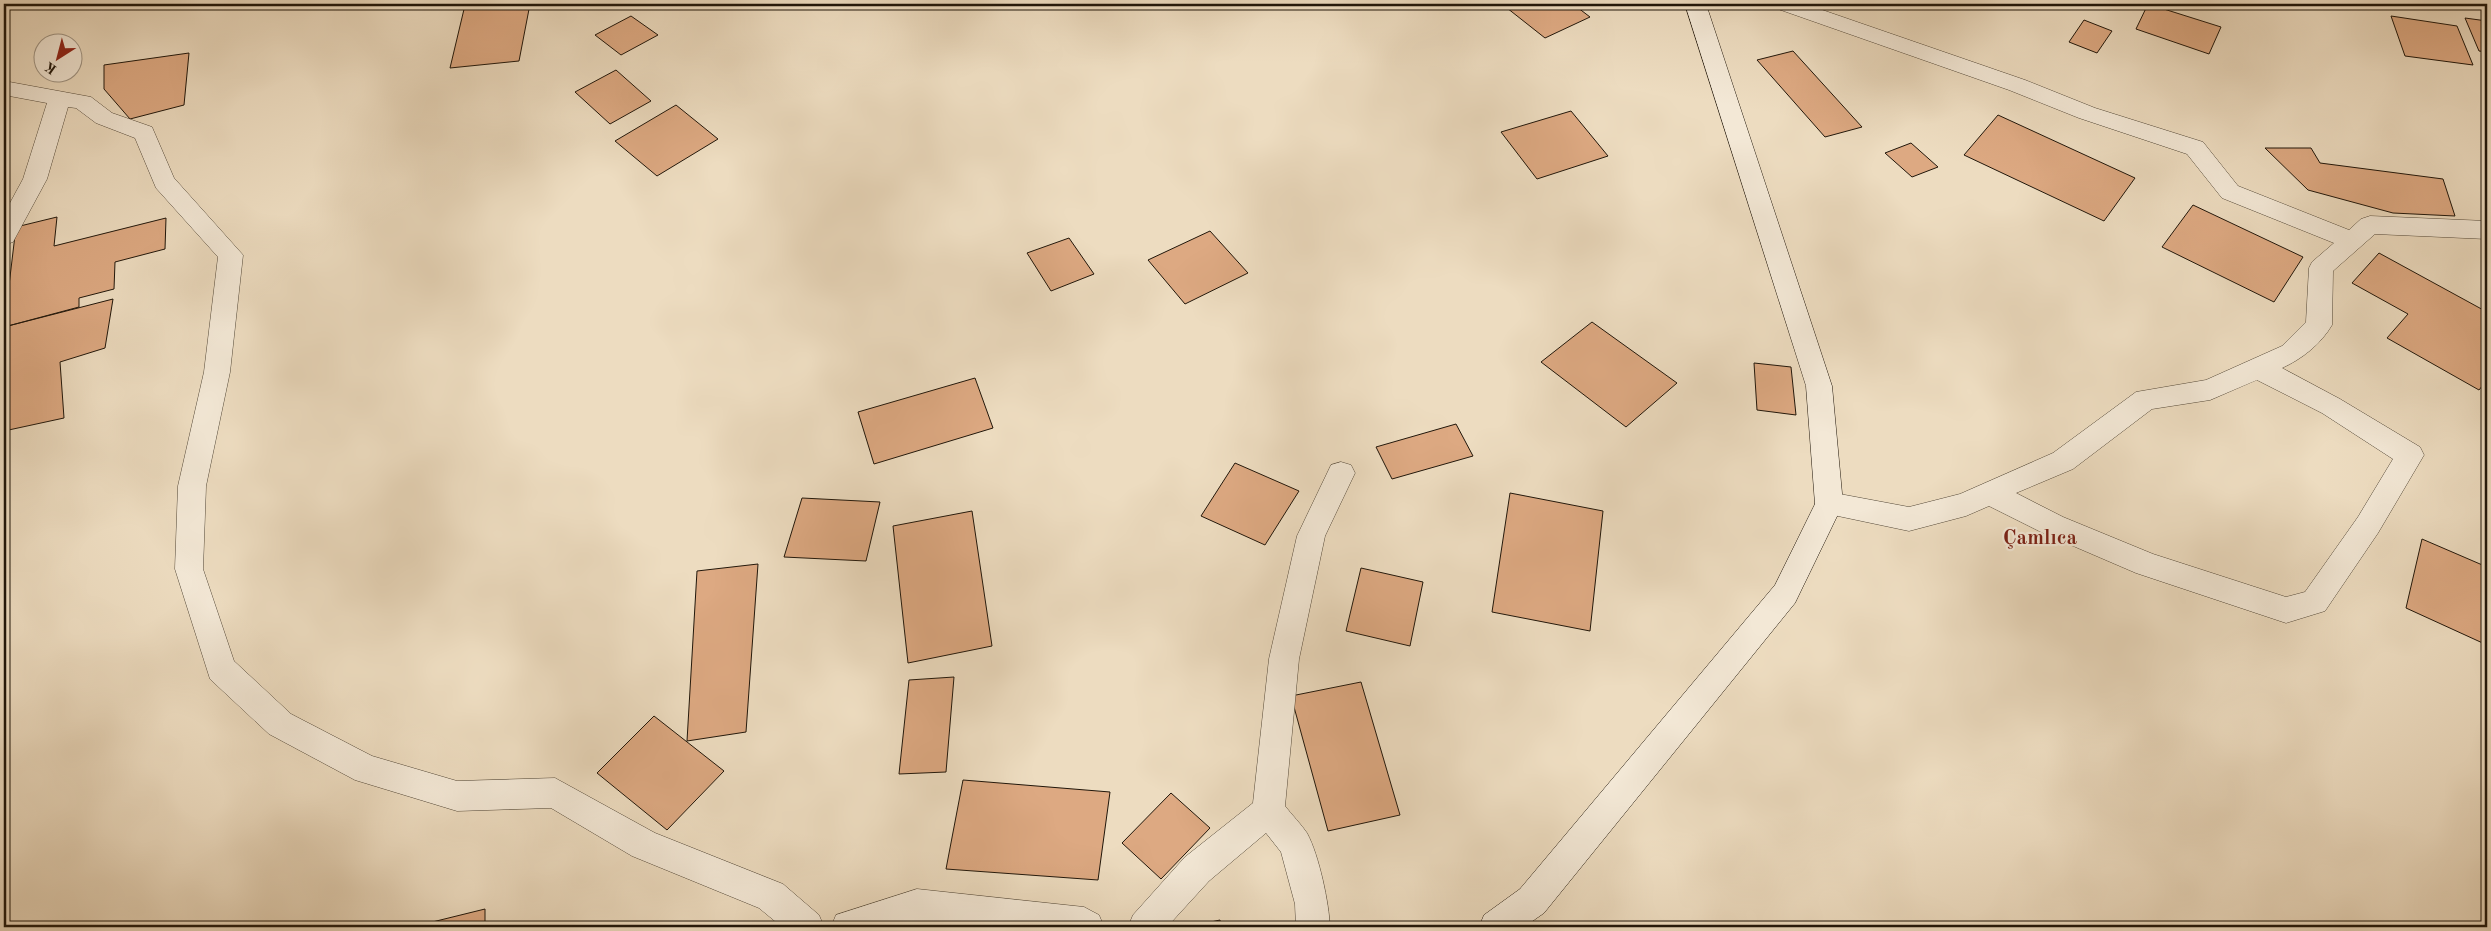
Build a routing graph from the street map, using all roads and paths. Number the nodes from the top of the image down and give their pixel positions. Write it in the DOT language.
graph roads {
  1 [pos="1695,4"];
  2 [pos="1785,4"];
  3 [pos="4,88"];
  4 [pos="59,99"];
  5 [pos="2487,230"];
  6 [pos="4,236"];
  7 [pos="2351,240"];
  8 [pos="2258,368"];
  9 [pos="1341,473"];
  10 [pos="1990,493"];
  11 [pos="1829,504"];
  12 [pos="1268,810"];
  13 [pos="807,927"];
  14 [pos="848,927"];
  15 [pos="1087,927"];
  16 [pos="1145,927"];
  17 [pos="1313,927"];
  18 [pos="1496,927"];
  1 -- 11 [label="street"];
  2 -- 7 [label="street"];
  3 -- 4 [label="street"];
  4 -- 6 [label="street"];
  4 -- 13 [label="street"];
  5 -- 7 [label="street"];
  7 -- 8 [label="street"];
  8 -- 10 [label="street"];
  8 -- 10 [label="street"];
  9 -- 12 [label="street"];
  10 -- 11 [label="street"];
  11 -- 18 [label="street"];
  12 -- 16 [label="street"];
  12 -- 17 [label="street"];
  14 -- 15 [label="street"];
}
